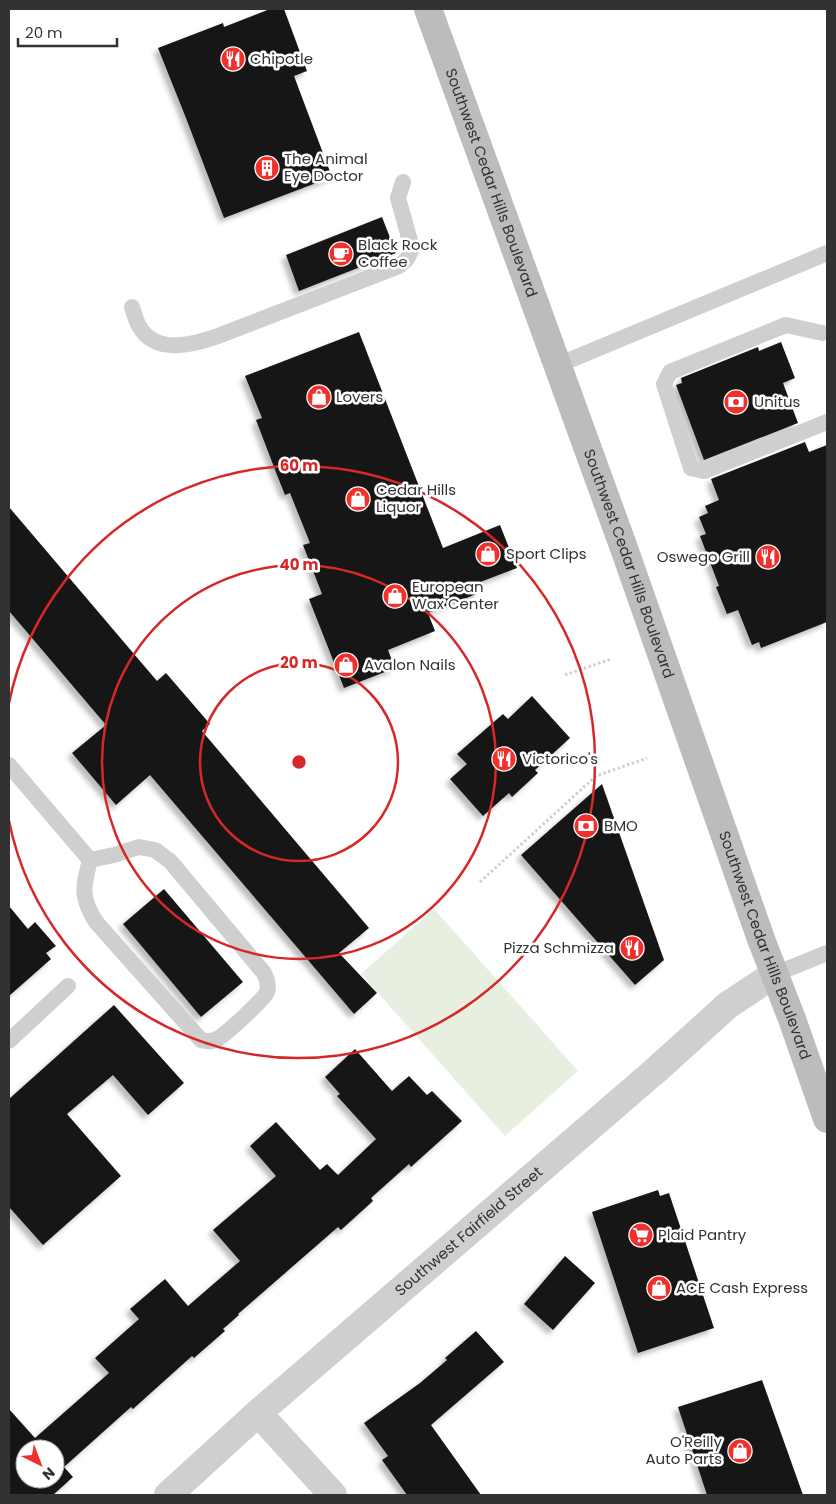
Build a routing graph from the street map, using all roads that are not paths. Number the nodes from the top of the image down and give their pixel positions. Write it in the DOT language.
graph roads {
  1 [pos="428,9"];
  2 [pos="404,182"];
  3 [pos="827,253"];
  4 [pos="132,307"];
  5 [pos="822,333"];
  6 [pos="558,365"];
  7 [pos="827,422"];
  8 [pos="9,764"];
  9 [pos="90,860"];
  10 [pos="827,953"];
  11 [pos="774,974"];
  12 [pos="68,986"];
  13 [pos="9,1041"];
  14 [pos="827,1119"];
  15 [pos="258,1413"];
  16 [pos="168,1495"];
  17 [pos="333,1495"];
  1 -- 6 [label="main road, Southwest Cedar Hills Boulevard"];
  2 -- 4 [label="lane"];
  3 -- 6 [label="lane"];
  5 -- 7 [label="lane"];
  6 -- 11 [label="main road, Southwest Cedar Hills Boulevard"];
  8 -- 9 [label="lane"];
  9 -- 9 [label="lane"];
  10 -- 11 [label="lane"];
  11 -- 14 [label="main road, Southwest Cedar Hills Boulevard"];
  11 -- 15 [label="street, Southwest Fairfield Street"];
  12 -- 13 [label="lane"];
  15 -- 16 [label="street, Southwest Fairfield Street"];
  15 -- 17 [label="street"];
}
